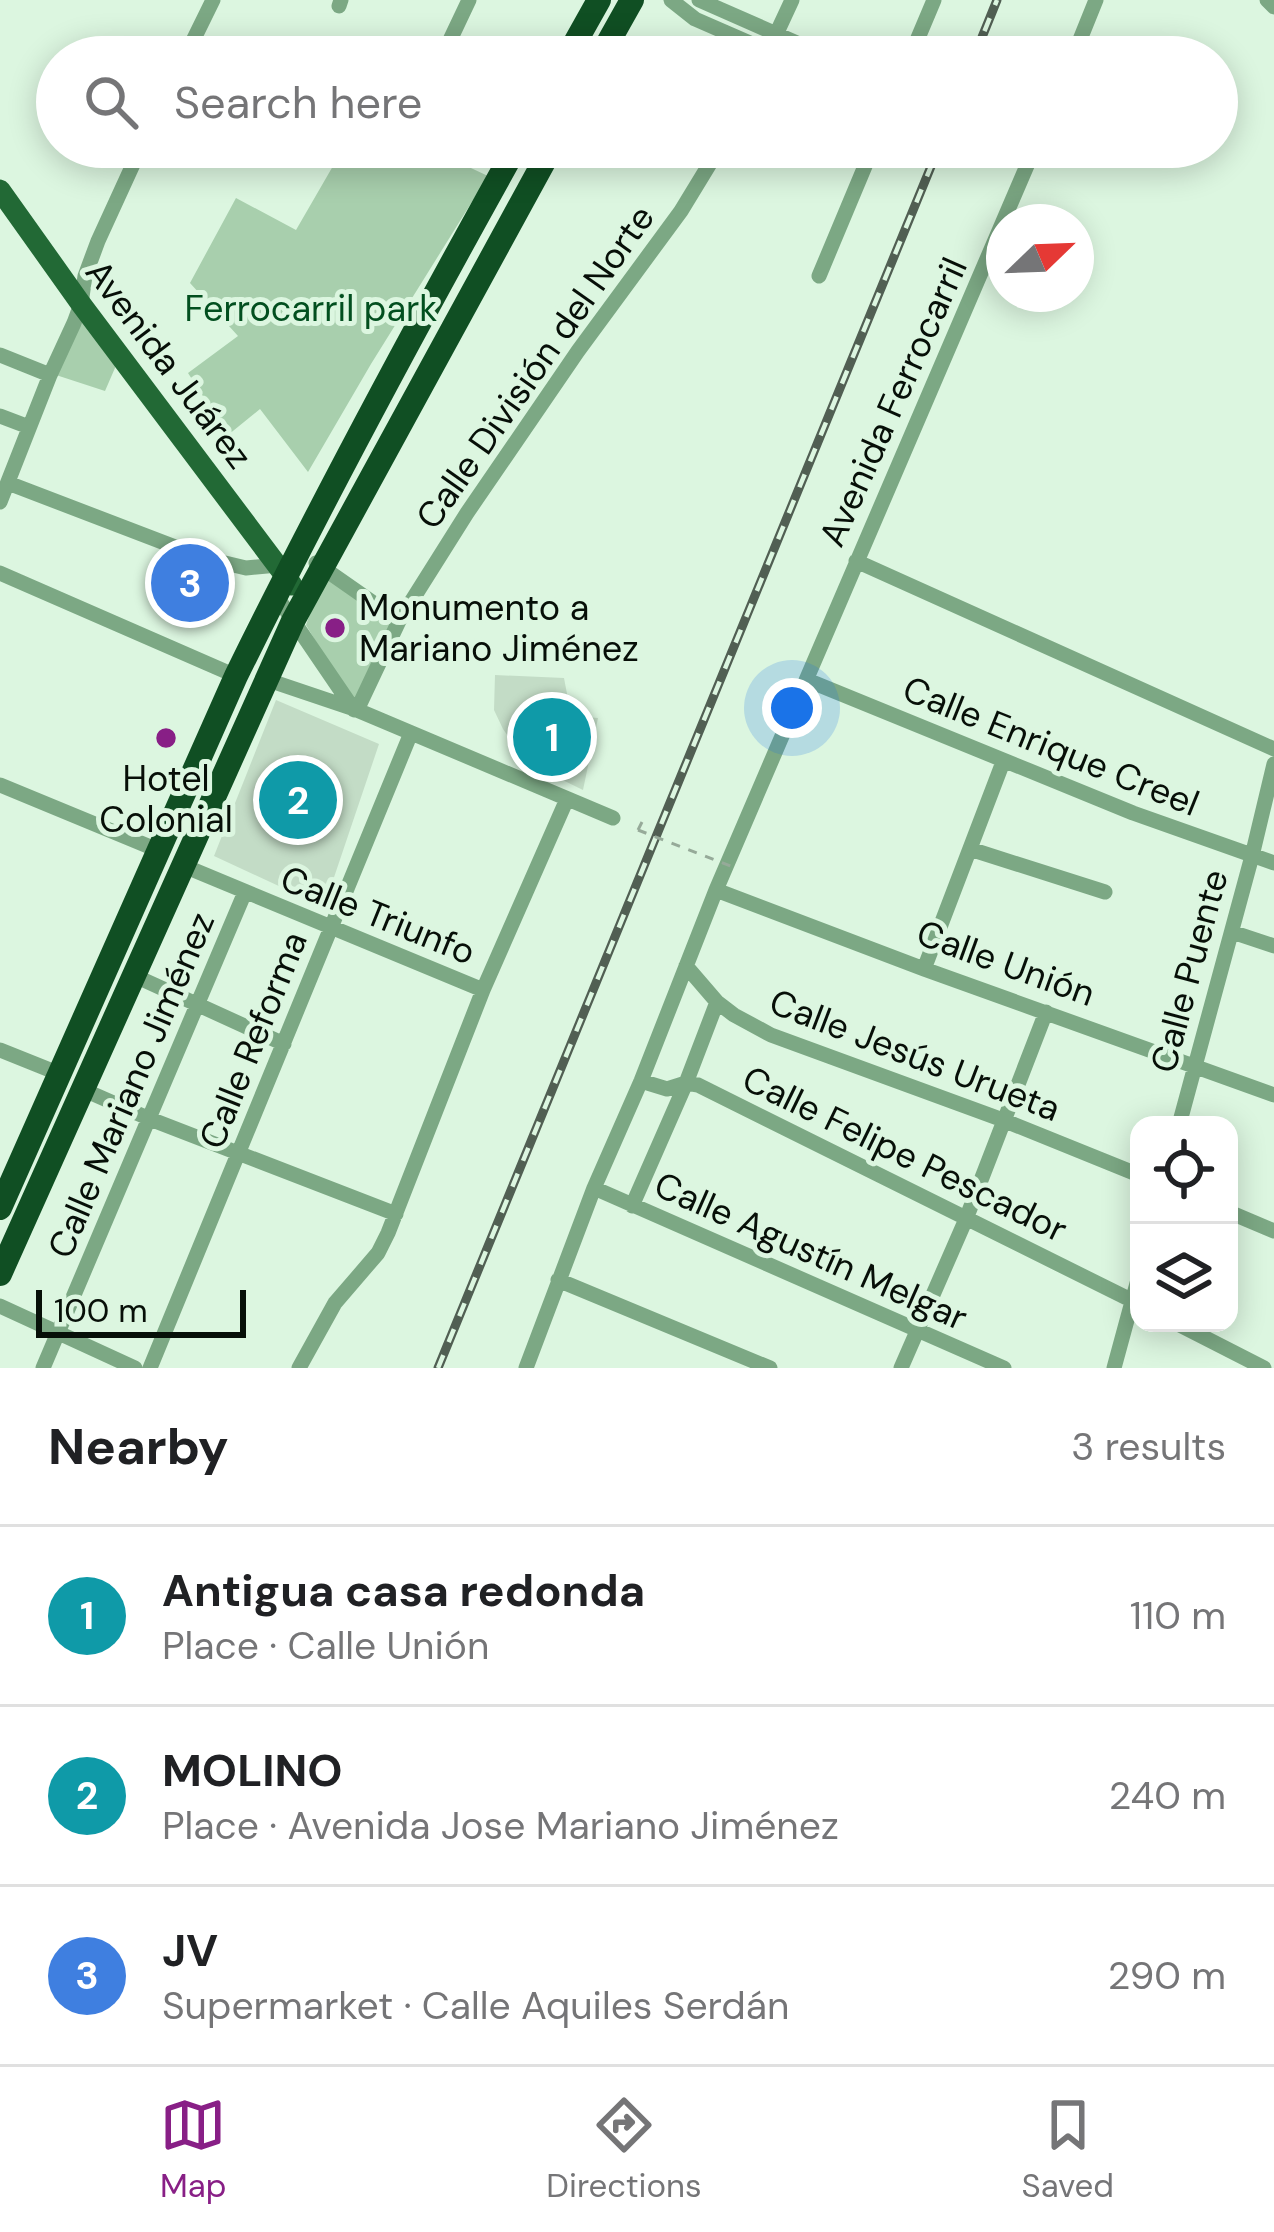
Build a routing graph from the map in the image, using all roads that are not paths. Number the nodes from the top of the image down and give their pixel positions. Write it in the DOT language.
graph roads {
  1 [pos="213,0"];
  2 [pos="469,0"];
  3 [pos="599,0"];
  4 [pos="632,0"];
  5 [pos="671,0"];
  6 [pos="699,0"];
  7 [pos="792,0"];
  8 [pos="934,0"];
  9 [pos="1096,0"];
  10 [pos="1267,0"];
  11 [pos="1274,7"];
  12 [pos="776,34"];
  13 [pos="195,36"];
  14 [pos="452,36"];
  15 [pos="579,36"];
  16 [pos="612,36"];
  17 [pos="731,36"];
  18 [pos="781,36"];
  19 [pos="919,36"];
  20 [pos="1081,36"];
  21 [pos="132,168"];
  22 [pos="504,168"];
  23 [pos="540,168"];
  24 [pos="708,168"];
  25 [pos="864,168"];
  26 [pos="1026,168"];
  27 [pos="0,190"];
  28 [pos="819,276"];
  29 [pos="81,304"];
  30 [pos="0,356"];
  31 [pos="50,375"];
  32 [pos="0,416"];
  33 [pos="29,427"];
  34 [pos="8,483"];
  35 [pos="0,502"];
  36 [pos="856,561"];
  37 [pos="321,567"];
  38 [pos="284,572"];
  39 [pos="0,573"];
  40 [pos="299,610"];
  41 [pos="399,621"];
  42 [pos="236,676"];
  43 [pos="265,679"];
  44 [pos="807,680"];
  45 [pos="356,710"];
  46 [pos="412,734"];
  47 [pos="1274,749"];
  48 [pos="1003,762"];
  49 [pos="1274,764"];
  50 [pos="0,784"];
  51 [pos="567,799"];
  52 [pos="613,818"];
  53 [pos="970,849"];
  54 [pos="160,851"];
  55 [pos="1252,856"];
  56 [pos="1274,863"];
  57 [pos="184,866"];
  58 [pos="716,890"];
  59 [pos="245,892"];
  60 [pos="1105,892"];
  61 [pos="331,928"];
  62 [pos="1232,932"];
  63 [pos="1274,946"];
  64 [pos="686,966"];
  65 [pos="924,969"];
  66 [pos="135,976"];
  67 [pos="483,990"];
  68 [pos="717,1002"];
  69 [pos="196,1004"];
  70 [pos="1046,1012"];
  71 [pos="284,1044"];
  72 [pos="0,1050"];
  73 [pos="1194,1066"];
  74 [pos="60,1075"];
  75 [pos="641,1081"];
  76 [pos="686,1083"];
  77 [pos="84,1090"];
  78 [pos="1274,1094"];
  79 [pos="1181,1116"];
  80 [pos="150,1118"];
  81 [pos="1003,1120"];
  82 [pos="240,1153"];
  83 [pos="1130,1171"];
  84 [pos="594,1187"];
  85 [pos="632,1206"];
  86 [pos="0,1208"];
  87 [pos="397,1214"];
  88 [pos="1238,1216"];
  89 [pos="966,1219"];
  90 [pos="1274,1231"];
  91 [pos="0,1274"];
  92 [pos="558,1280"];
  93 [pos="1130,1299"];
  94 [pos="0,1306"];
  95 [pos="1130,1320"];
  96 [pos="918,1331"];
  97 [pos="1194,1332"];
  98 [pos="58,1334"];
  99 [pos="44,1368"];
  100 [pos="135,1368"];
  101 [pos="150,1368"];
  102 [pos="299,1368"];
  103 [pos="526,1368"];
  104 [pos="770,1368"];
  105 [pos="901,1368"];
  106 [pos="1004,1368"];
  107 [pos="1114,1368"];
  108 [pos="1264,1368"];
  1 -- 13 [label="street"];
  2 -- 14 [label="street"];
  3 -- 15 [label="highway"];
  4 -- 16 [label="highway"];
  5 -- 17 [label="street"];
  6 -- 12 [label="street"];
  7 -- 12 [label="street"];
  8 -- 19 [label="street"];
  9 -- 20 [label="street"];
  10 -- 11 [label="street"];
  12 -- 18 [label="street"];
  21 -- 29 [label="street"];
  22 -- 38 [label="highway"];
  23 -- 37 [label="highway"];
  24 -- 41 [label="street, Calle División del Norte"];
  25 -- 28 [label="street"];
  26 -- 36 [label="street, Avenida Ferrocarril"];
  27 -- 29 [label="main road, Avenida Juárez"];
  29 -- 31 [label="street"];
  29 -- 38 [label="main road, Avenida Juárez"];
  30 -- 31 [label="street"];
  31 -- 33 [label="street"];
  32 -- 33 [label="street"];
  33 -- 34 [label="street"];
  34 -- 35 [label="street"];
  34 -- 38 [label="street"];
  36 -- 44 [label="street, Avenida Ferrocarril"];
  36 -- 47 [label="street"];
  37 -- 38 [label="street"];
  37 -- 40 [label="highway"];
  37 -- 41 [label="street"];
  38 -- 40 [label="main road"];
  38 -- 42 [label="highway"];
  39 -- 42 [label="street"];
  40 -- 43 [label="highway"];
  40 -- 45 [label="street"];
  41 -- 45 [label="street"];
  42 -- 54 [label="highway"];
  43 -- 45 [label="street"];
  43 -- 57 [label="highway"];
  44 -- 48 [label="street, Calle Enrique Creel"];
  44 -- 58 [label="street, Avenida Ferrocarril"];
  45 -- 46 [label="street"];
  46 -- 51 [label="street"];
  46 -- 61 [label="street, Calle Reforma"];
  48 -- 53 [label="street"];
  48 -- 55 [label="street, Calle Enrique Creel"];
  49 -- 55 [label="street, Calle Puente"];
  50 -- 54 [label="street"];
  51 -- 52 [label="street"];
  51 -- 67 [label="street"];
  53 -- 60 [label="street"];
  53 -- 65 [label="street"];
  54 -- 74 [label="highway"];
  55 -- 56 [label="street, Calle Enrique Creel"];
  55 -- 62 [label="street, Calle Puente"];
  57 -- 59 [label="street, Calle Triunfo"];
  57 -- 66 [label="highway"];
  58 -- 64 [label="street, Avenida Ferrocarril"];
  58 -- 65 [label="street, Calle Unión"];
  59 -- 61 [label="street, Calle Triunfo"];
  59 -- 69 [label="street, Calle Mariano Jiménez"];
  61 -- 67 [label="street, Calle Triunfo"];
  61 -- 71 [label="street, Calle Reforma"];
  62 -- 63 [label="street"];
  62 -- 73 [label="street, Calle Puente"];
  64 -- 68 [label="street, Calle Jesús Urueta"];
  64 -- 75 [label="street, Avenida Ferrocarril"];
  65 -- 70 [label="street, Calle Unión"];
  66 -- 69 [label="street"];
  66 -- 77 [label="highway"];
  67 -- 87 [label="street"];
  68 -- 76 [label="street"];
  68 -- 81 [label="street, Calle Jesús Urueta"];
  69 -- 71 [label="street"];
  69 -- 80 [label="street, Calle Mariano Jiménez"];
  70 -- 73 [label="street, Calle Unión"];
  70 -- 81 [label="street"];
  71 -- 82 [label="street, Calle Reforma"];
  72 -- 74 [label="street"];
  73 -- 78 [label="street, Calle Unión"];
  73 -- 79 [label="street, Calle Puente"];
  74 -- 86 [label="highway"];
  75 -- 76 [label="street, Calle Felipe Pescador"];
  75 -- 84 [label="street, Avenida Ferrocarril"];
  76 -- 85 [label="street"];
  76 -- 89 [label="street, Calle Felipe Pescador"];
  77 -- 80 [label="street"];
  77 -- 91 [label="highway"];
  80 -- 82 [label="street"];
  80 -- 98 [label="street, Calle Mariano Jiménez"];
  81 -- 83 [label="street, Calle Jesús Urueta"];
  81 -- 89 [label="street"];
  82 -- 87 [label="street"];
  82 -- 101 [label="street, Calle Reforma"];
  84 -- 85 [label="street, Calle Agustín Melgar"];
  84 -- 92 [label="street"];
  85 -- 96 [label="street, Calle Agustín Melgar"];
  87 -- 102 [label="street"];
  88 -- 90 [label="street"];
  89 -- 93 [label="street, Calle Felipe Pescador"];
  89 -- 96 [label="street"];
  92 -- 103 [label="street"];
  92 -- 104 [label="street"];
  94 -- 98 [label="street"];
  95 -- 107 [label="street"];
  96 -- 105 [label="street"];
  96 -- 106 [label="street, Calle Agustín Melgar"];
  97 -- 108 [label="street"];
  98 -- 99 [label="street, Calle Mariano Jiménez"];
  98 -- 100 [label="street"];
}
